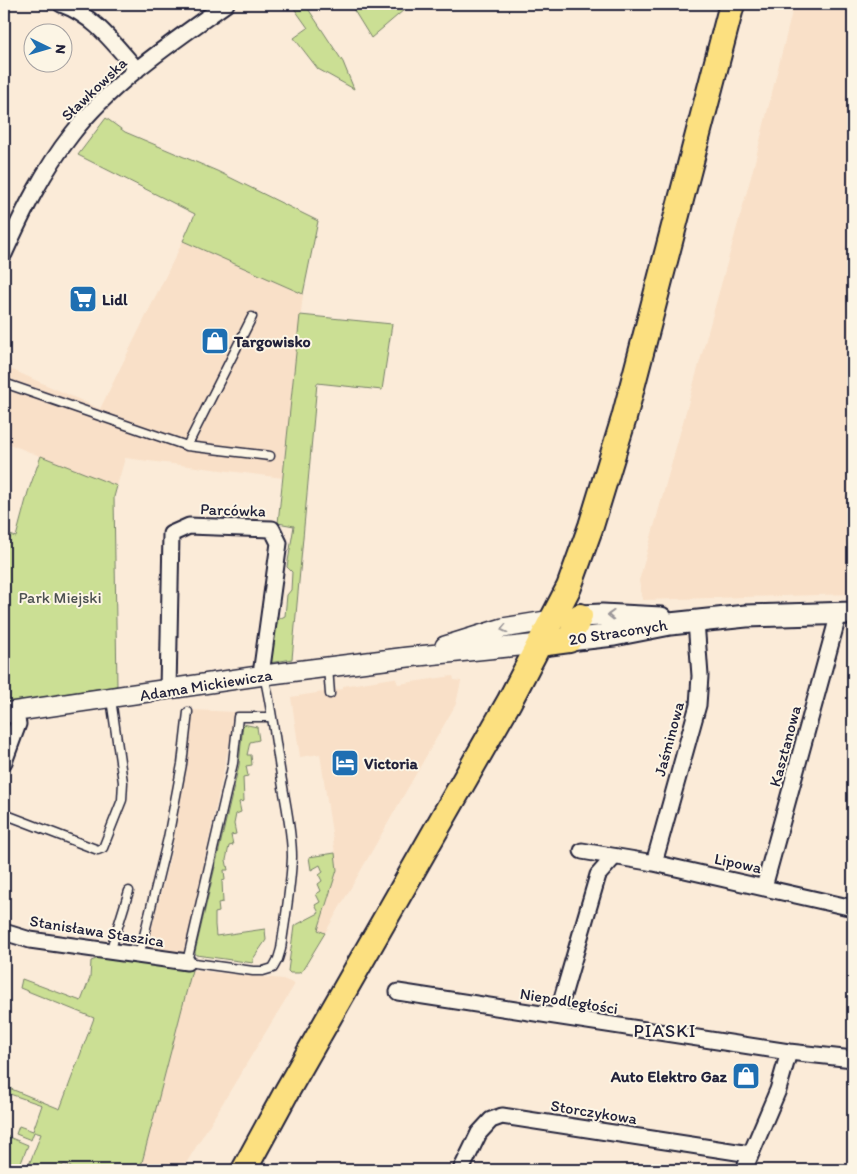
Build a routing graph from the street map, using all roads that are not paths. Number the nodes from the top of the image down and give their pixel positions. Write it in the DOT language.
graph roads {
  1 [pos="61,4"];
  2 [pos="226,4"];
  3 [pos="732,4"];
  4 [pos="137,70"];
  5 [pos="4,254"];
  6 [pos="252,317"];
  7 [pos="4,383"];
  8 [pos="187,446"];
  9 [pos="270,456"];
  10 [pos="846,613"];
  11 [pos="580,616"];
  12 [pos="552,620"];
  13 [pos="696,621"];
  14 [pos="570,640"];
  15 [pos="540,644"];
  16 [pos="408,657"];
  17 [pos="328,667"];
  18 [pos="264,675"];
  19 [pos="168,690"];
  20 [pos="330,694"];
  21 [pos="111,699"];
  22 [pos="188,712"];
  23 [pos="10,713"];
  24 [pos="272,718"];
  25 [pos="4,762"];
  26 [pos="4,814"];
  27 [pos="582,851"];
  28 [pos="614,857"];
  29 [pos="654,863"];
  30 [pos="764,887"];
  31 [pos="129,891"];
  32 [pos="853,908"];
  33 [pos="4,932"];
  34 [pos="110,952"];
  35 [pos="139,956"];
  36 [pos="186,962"];
  37 [pos="398,992"];
  38 [pos="557,1016"];
  39 [pos="789,1052"];
  40 [pos="853,1060"];
  41 [pos="750,1154"];
  42 [pos="244,1170"];
  43 [pos="461,1170"];
  44 [pos="744,1170"];
  1 -- 4 [label="street"];
  2 -- 4 [label="street, Sławkowska"];
  3 -- 12 [label="main road"];
  4 -- 5 [label="street, Sławkowska"];
  6 -- 8 [label="lane"];
  7 -- 8 [label="lane"];
  8 -- 9 [label="lane"];
  10 -- 13 [label="main road, 20 Straconych"];
  10 -- 30 [label="street, Kasztanowa"];
  11 -- 12 [label="main road, 20 Straconych"];
  13 -- 11 [label="main road, 20 Straconych, one-way"];
  11 -- 14 [label="main road"];
  12 -- 15 [label="main road"];
  12 -- 16 [label="street, Adama Mickiewicza, one-way"];
  13 -- 14 [label="main road, 20 Straconych"];
  13 -- 29 [label="street, Jaśminowa"];
  14 -- 15 [label="main road, 20 Straconych"];
  15 -- 16 [label="street, Adama Mickiewicza"];
  15 -- 42 [label="main road"];
  16 -- 17 [label="street, Adama Mickiewicza"];
  17 -- 18 [label="street, Adama Mickiewicza"];
  17 -- 20 [label="lane"];
  18 -- 19 [label="street, Adama Mickiewicza"];
  18 -- 19 [label="street, Parcówka"];
  18 -- 24 [label="lane"];
  19 -- 21 [label="street, Adama Mickiewicza"];
  21 -- 23 [label="street, Adama Mickiewicza"];
  21 -- 26 [label="lane"];
  22 -- 35 [label="lane"];
  23 -- 25 [label="street"];
  24 -- 36 [label="lane"];
  24 -- 36 [label="lane"];
  27 -- 28 [label="street, Lipowa"];
  28 -- 29 [label="street, Lipowa"];
  28 -- 38 [label="street"];
  29 -- 30 [label="street, Lipowa"];
  30 -- 32 [label="street, Lipowa"];
  31 -- 34 [label="lane"];
  33 -- 34 [label="street, Stanisława Staszica"];
  34 -- 35 [label="street, Stanisława Staszica"];
  35 -- 36 [label="street, Stanisława Staszica"];
  37 -- 38 [label="street, Niepodległości"];
  38 -- 39 [label="street, Niepodległości"];
  39 -- 40 [label="street, Niepodległości"];
  39 -- 41 [label="street"];
  41 -- 43 [label="street, Storczykowa"];
  41 -- 44 [label="street"];
}
